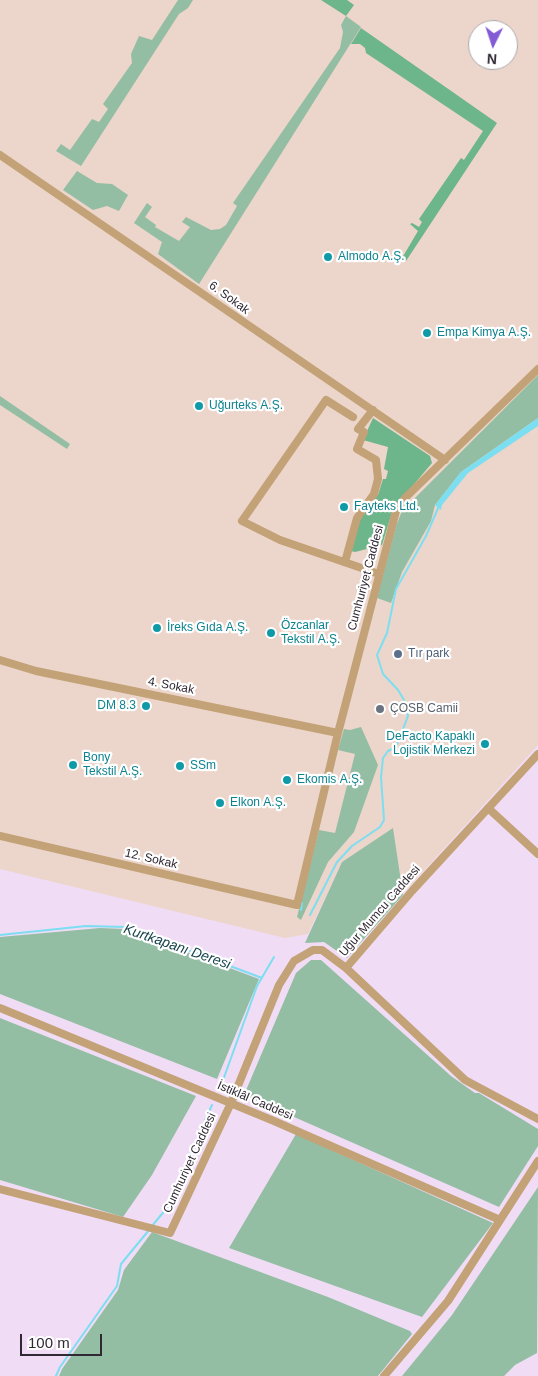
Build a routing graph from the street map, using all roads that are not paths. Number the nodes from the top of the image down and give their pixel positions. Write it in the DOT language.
graph roads {
  1 [pos="0,155"];
  2 [pos="538,369"];
  3 [pos="373,410"];
  4 [pos="353,418"];
  5 [pos="445,460"];
  6 [pos="345,562"];
  7 [pos="379,574"];
  8 [pos="0,660"];
  9 [pos="338,733"];
  10 [pos="538,754"];
  11 [pos="488,808"];
  12 [pos="0,836"];
  13 [pos="538,854"];
  14 [pos="297,905"];
  15 [pos="346,968"];
  16 [pos="0,1008"];
  17 [pos="231,1103"];
  18 [pos="538,1119"];
  19 [pos="538,1161"];
  20 [pos="0,1189"];
  21 [pos="500,1220"];
  22 [pos="384,1376"];
  1 -- 3 [label="street, 6. Sokak"];
  2 -- 5 [label="street, Cumhuriyet Caddesi"];
  3 -- 5 [label="street, 6. Sokak"];
  3 -- 6 [label="street"];
  4 -- 6 [label="street"];
  5 -- 7 [label="street, Cumhuriyet Caddesi"];
  6 -- 7 [label="street"];
  7 -- 9 [label="street, Cumhuriyet Caddesi"];
  8 -- 9 [label="street, 4. Sokak"];
  9 -- 14 [label="street, Cumhuriyet Caddesi"];
  10 -- 11 [label="street, Uğur Mumcu Caddesi"];
  11 -- 13 [label="street"];
  11 -- 15 [label="street, Uğur Mumcu Caddesi"];
  12 -- 14 [label="street, 12. Sokak"];
  15 -- 17 [label="street, Cumhuriyet Caddesi"];
  15 -- 18 [label="street, Uğur Mumcu Caddesi"];
  16 -- 17 [label="street, İstiklâl Caddesi"];
  17 -- 20 [label="street, Cumhuriyet Caddesi"];
  17 -- 21 [label="street, İstiklâl Caddesi"];
  19 -- 21 [label="street"];
  21 -- 22 [label="street"];
}
